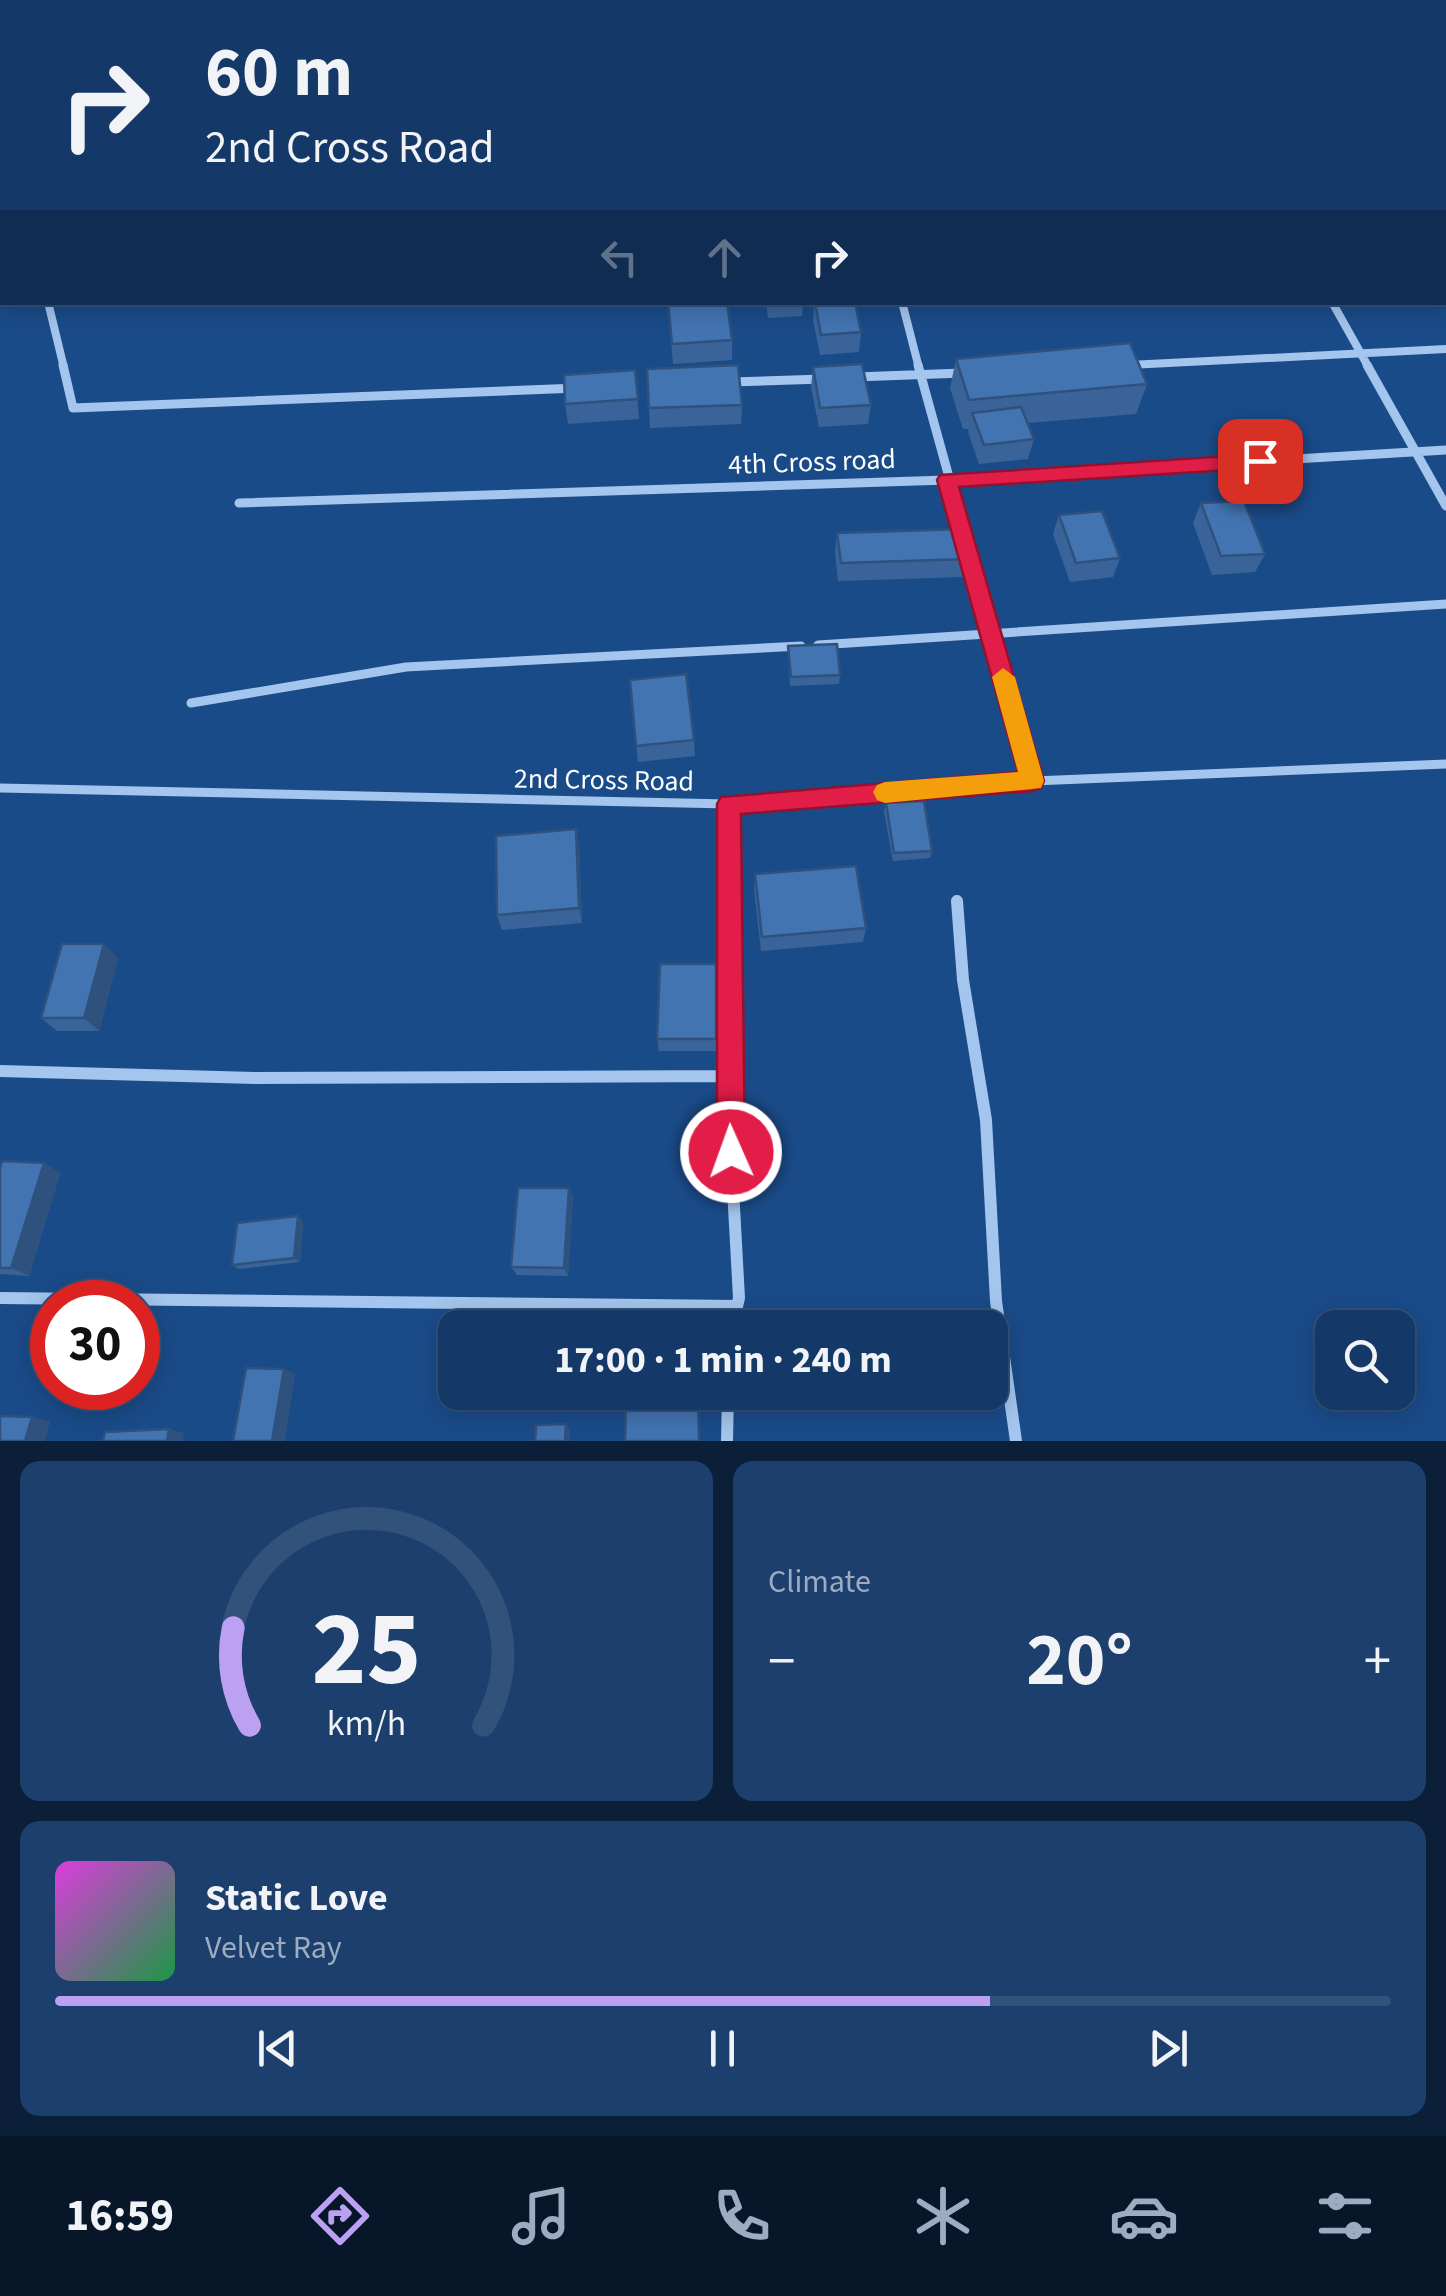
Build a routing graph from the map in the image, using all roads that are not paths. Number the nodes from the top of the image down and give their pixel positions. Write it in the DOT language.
graph roads {
  1 [pos="49,305"];
  2 [pos="903,305"];
  3 [pos="1334,305"];
  4 [pos="1446,349"];
  5 [pos="1363,354"];
  6 [pos="1113,366"];
  7 [pos="979,372"];
  8 [pos="921,375"];
  9 [pos="724,382"];
  10 [pos="586,388"];
  11 [pos="1446,450"];
  12 [pos="1416,451"];
  13 [pos="947,480"];
  14 [pos="238,504"];
  15 [pos="1446,506"];
  16 [pos="1446,604"];
  17 [pos="991,635"];
  18 [pos="191,703"];
  19 [pos="1446,764"];
  20 [pos="1032,781"];
  21 [pos="0,788"];
  22 [pos="729,804"];
  23 [pos="957,901"];
  24 [pos="0,1071"];
  25 [pos="730,1076"];
  26 [pos="0,1298"];
  27 [pos="737,1306"];
  28 [pos="736,1310"];
  29 [pos="728,1410"];
  30 [pos="727,1441"];
  31 [pos="1016,1441"];
  1 -- 10 [label="street"];
  2 -- 8 [label="street"];
  3 -- 5 [label="street"];
  4 -- 5 [label="street"];
  5 -- 6 [label="street"];
  5 -- 12 [label="street"];
  7 -- 8 [label="street"];
  8 -- 9 [label="street"];
  8 -- 13 [label="street"];
  11 -- 12 [label="street, 4th Cross road"];
  12 -- 13 [label="street, 4th Cross road"];
  12 -- 15 [label="street"];
  13 -- 14 [label="street, 4th Cross road"];
  13 -- 17 [label="street"];
  16 -- 17 [label="street"];
  17 -- 18 [label="street"];
  17 -- 20 [label="street"];
  19 -- 20 [label="street, 2nd Cross Road"];
  20 -- 22 [label="street, 2nd Cross Road"];
  21 -- 22 [label="street, 2nd Cross Road"];
  22 -- 25 [label="street"];
  23 -- 31 [label="street"];
  24 -- 25 [label="street"];
  25 -- 27 [label="street"];
  26 -- 27 [label="street"];
  27 -- 28 [label="street"];
  29 -- 30 [label="street"];
}
